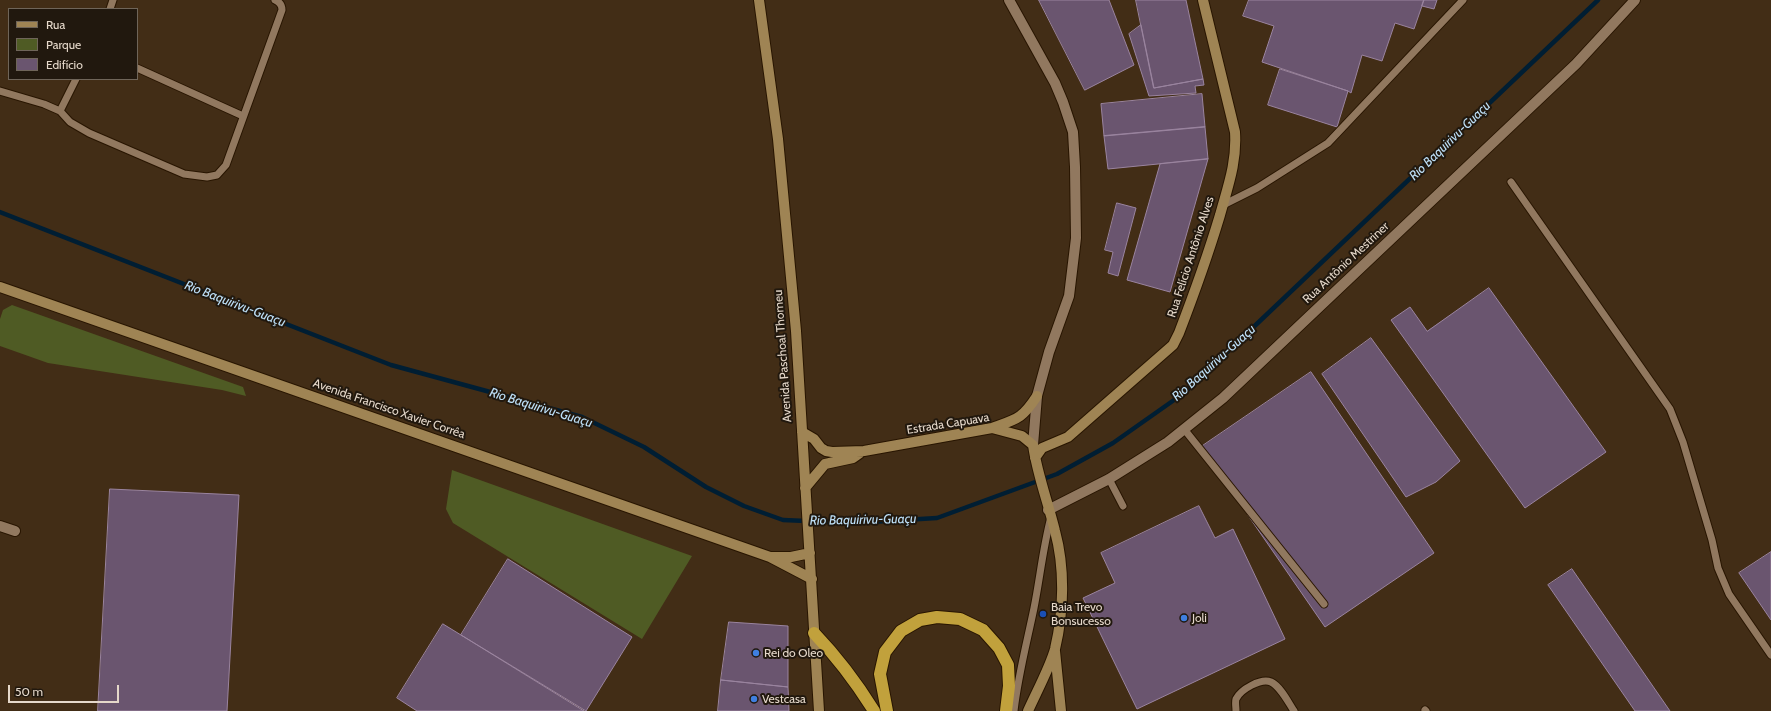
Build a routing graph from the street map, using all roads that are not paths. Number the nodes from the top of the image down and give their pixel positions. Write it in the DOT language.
graph roads {
  1 [pos="275,0"];
  2 [pos="759,0"];
  3 [pos="1009,0"];
  4 [pos="1203,0"];
  5 [pos="1463,0"];
  6 [pos="1635,0"];
  7 [pos="138,68"];
  8 [pos="76,80"];
  9 [pos="0,91"];
  10 [pos="60,111"];
  11 [pos="243,116"];
  12 [pos="1511,182"];
  13 [pos="1223,205"];
  14 [pos="0,287"];
  15 [pos="1037,396"];
  16 [pos="992,428"];
  17 [pos="1184,429"];
  18 [pos="802,432"];
  19 [pos="1033,445"];
  20 [pos="864,451"];
  21 [pos="1035,461"];
  22 [pos="1109,479"];
  23 [pos="805,492"];
  24 [pos="1123,506"];
  25 [pos="1049,514"];
  26 [pos="0,526"];
  27 [pos="15,531"];
  28 [pos="810,554"];
  29 [pos="770,557"];
  30 [pos="812,579"];
  31 [pos="1324,604"];
  32 [pos="814,633"];
  33 [pos="1054,650"];
  34 [pos="1771,654"];
  35 [pos="819,711"];
  36 [pos="874,711"];
  37 [pos="887,711"];
  38 [pos="1006,711"];
  39 [pos="1014,711"];
  40 [pos="1028,711"];
  41 [pos="1061,711"];
  42 [pos="1236,711"];
  43 [pos="1294,711"];
  1 -- 11 [label="lane"];
  2 -- 18 [label="main road, Avenida Paschoal Thomeu"];
  3 -- 15 [label="street"];
  4 -- 13 [label="main road, Rua Felício Antônio Alves"];
  5 -- 13 [label="lane"];
  6 -- 17 [label="street, Rua Antônio Mestriner"];
  7 -- 11 [label="lane"];
  8 -- 10 [label="lane"];
  9 -- 10 [label="lane"];
  10 -- 11 [label="lane"];
  12 -- 34 [label="lane"];
  13 -- 21 [label="main road, Rua Felício Antônio Alves"];
  14 -- 29 [label="main road, Avenida Francisco Xavier Corrêa"];
  15 -- 16 [label="main road"];
  15 -- 19 [label="street"];
  16 -- 19 [label="main road, Estrada Capuava"];
  16 -- 20 [label="main road, Estrada Capuava"];
  17 -- 22 [label="street, Rua Antônio Mestriner"];
  17 -- 31 [label="lane"];
  18 -- 20 [label="main road, Estrada Capuava"];
  18 -- 23 [label="main road, Avenida Paschoal Thomeu"];
  19 -- 21 [label="main road"];
  20 -- 23 [label="main road, Estrada Capuava"];
  21 -- 25 [label="main road"];
  22 -- 24 [label="lane"];
  22 -- 25 [label="street, Rua Antônio Mestriner"];
  23 -- 28 [label="main road, Avenida Paschoal Thomeu"];
  25 -- 33 [label="main road"];
  25 -- 39 [label="lane"];
  26 -- 27 [label="street"];
  28 -- 29 [label="main road, Avenida Francisco Xavier Corrêa"];
  28 -- 30 [label="main road, Avenida Paschoal Thomeu"];
  29 -- 30 [label="main road, Avenida Francisco Xavier Corrêa"];
  30 -- 32 [label="main road, Avenida Paschoal Thomeu"];
  32 -- 35 [label="main road, Avenida Paschoal Thomeu"];
  32 -- 36 [label="highway"];
  33 -- 40 [label="main road"];
  33 -- 41 [label="main road"];
  37 -- 38 [label="highway"];
  42 -- 43 [label="lane"];
}
